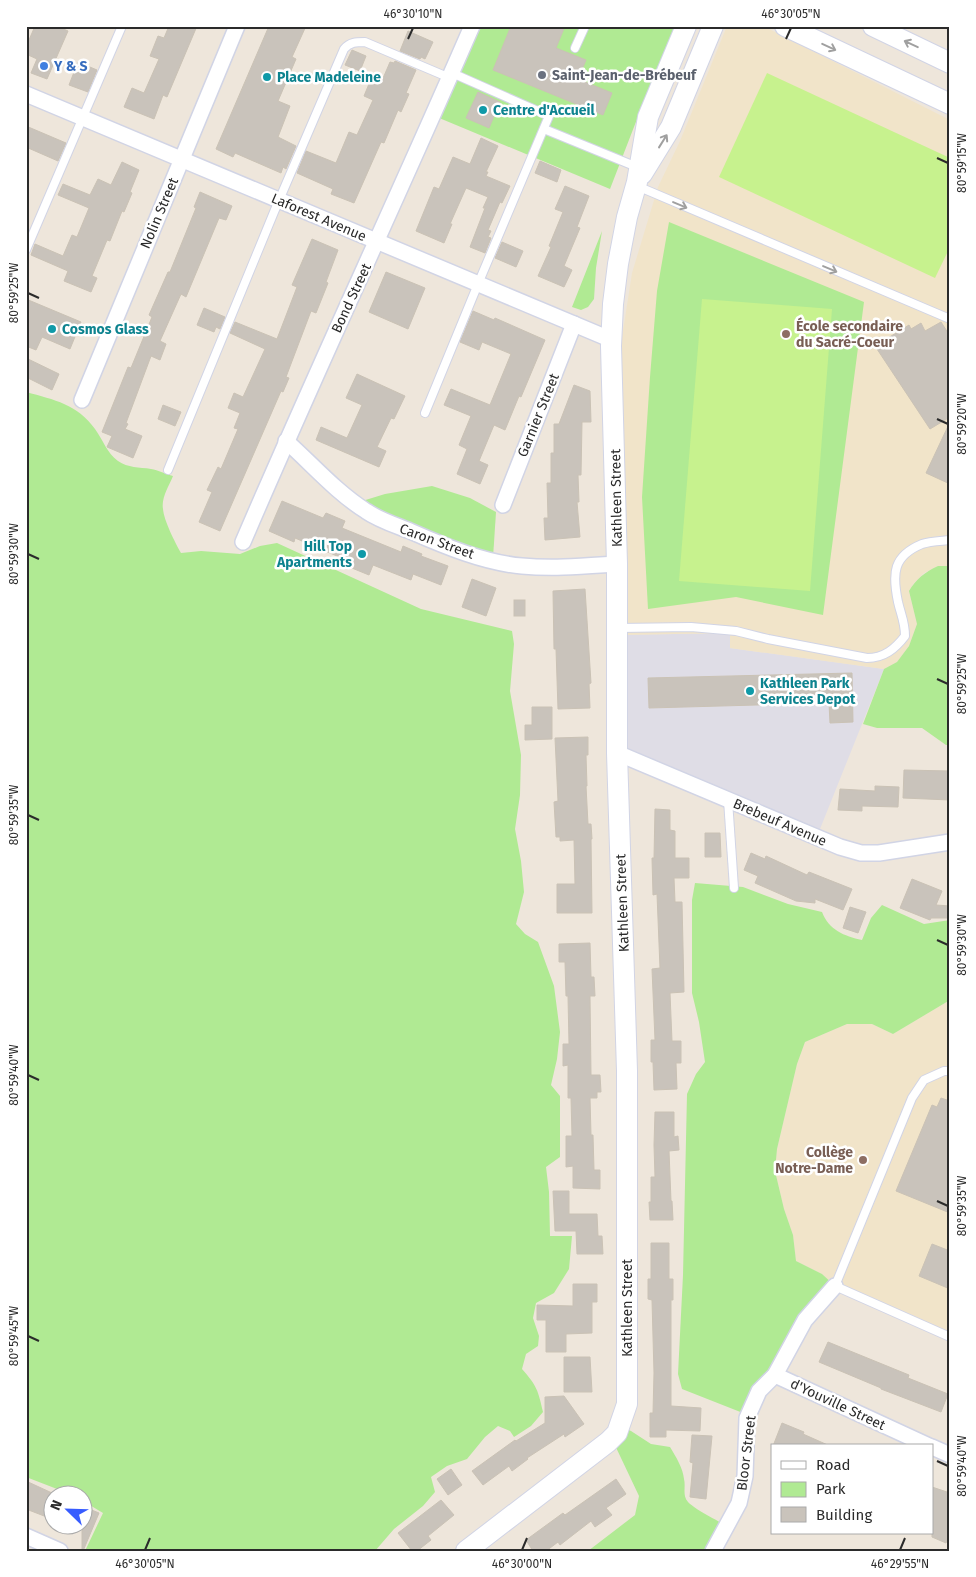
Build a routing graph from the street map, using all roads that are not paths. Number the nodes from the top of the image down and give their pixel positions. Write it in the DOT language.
graph roads {
  1 [pos="122,26"];
  2 [pos="237,26"];
  3 [pos="472,26"];
  4 [pos="585,26"];
  5 [pos="686,26"];
  6 [pos="713,26"];
  7 [pos="785,26"];
  8 [pos="873,26"];
  9 [pos="575,48"];
  10 [pos="950,63"];
  11 [pos="451,75"];
  12 [pos="26,94"];
  13 [pos="950,104"];
  14 [pos="83,118"];
  15 [pos="544,128"];
  16 [pos="182,159"];
  17 [pos="637,179"];
  18 [pos="279,200"];
  19 [pos="377,242"];
  20 [pos="26,250"];
  21 [pos="478,284"];
  22 [pos="950,319"];
  23 [pos="574,324"];
  24 [pos="612,340"];
  25 [pos="82,400"];
  26 [pos="425,413"];
  27 [pos="286,441"];
  28 [pos="168,470"];
  29 [pos="502,506"];
  30 [pos="950,540"];
  31 [pos="243,542"];
  32 [pos="617,564"];
  33 [pos="617,628"];
  34 [pos="617,753"];
  35 [pos="728,800"];
  36 [pos="950,842"];
  37 [pos="734,888"];
  38 [pos="950,1071"];
  39 [pos="835,1286"];
  40 [pos="950,1337"];
  41 [pos="775,1375"];
  42 [pos="927,1444"];
  43 [pos="934,1447"];
  44 [pos="950,1455"];
  45 [pos="26,1536"];
  46 [pos="60,1551"];
  47 [pos="466,1551"];
  48 [pos="713,1551"];
  1 -- 14 [label="lane"];
  2 -- 16 [label="street, Nolin Street"];
  3 -- 11 [label="street, Bond Street"];
  4 -- 9 [label="lane"];
  5 -- 17 [label="street, Kathleen Street"];
  17 -- 6 [label="street, Kathleen Street, one-way"];
  7 -- 13 [label="street, one-way"];
  10 -- 8 [label="street, one-way"];
  11 -- 15 [label="lane"];
  11 -- 18 [label="lane"];
  11 -- 19 [label="street, Bond Street"];
  12 -- 14 [label="street, Laforest Avenue"];
  14 -- 16 [label="street, Laforest Avenue"];
  14 -- 20 [label="lane"];
  15 -- 17 [label="lane"];
  15 -- 21 [label="lane"];
  16 -- 18 [label="street, Laforest Avenue"];
  16 -- 25 [label="street, Nolin Street"];
  17 -- 22 [label="lane, one-way"];
  17 -- 24 [label="street, Kathleen Street"];
  18 -- 19 [label="street, Laforest Avenue"];
  18 -- 28 [label="lane"];
  19 -- 21 [label="street, Laforest Avenue"];
  19 -- 27 [label="street, Bond Street"];
  21 -- 23 [label="street, Laforest Avenue"];
  21 -- 26 [label="lane"];
  23 -- 24 [label="street, Laforest Avenue"];
  23 -- 29 [label="street, Garnier Street"];
  24 -- 32 [label="street, Kathleen Street"];
  27 -- 31 [label="street, Bond Street"];
  27 -- 32 [label="street, Caron Street"];
  30 -- 33 [label="lane"];
  32 -- 33 [label="street, Kathleen Street"];
  33 -- 34 [label="street, Kathleen Street"];
  34 -- 35 [label="street, Brebeuf Avenue"];
  34 -- 47 [label="street, Kathleen Street"];
  35 -- 36 [label="street, Brebeuf Avenue"];
  35 -- 37 [label="lane"];
  38 -- 39 [label="lane"];
  39 -- 40 [label="lane"];
  39 -- 41 [label="street, Bloor Street"];
  41 -- 42 [label="street, d'Youville Street"];
  41 -- 48 [label="street, Bloor Street"];
  43 -- 44 [label="street, d'Youville Street"];
  45 -- 46 [label="street"];
}
